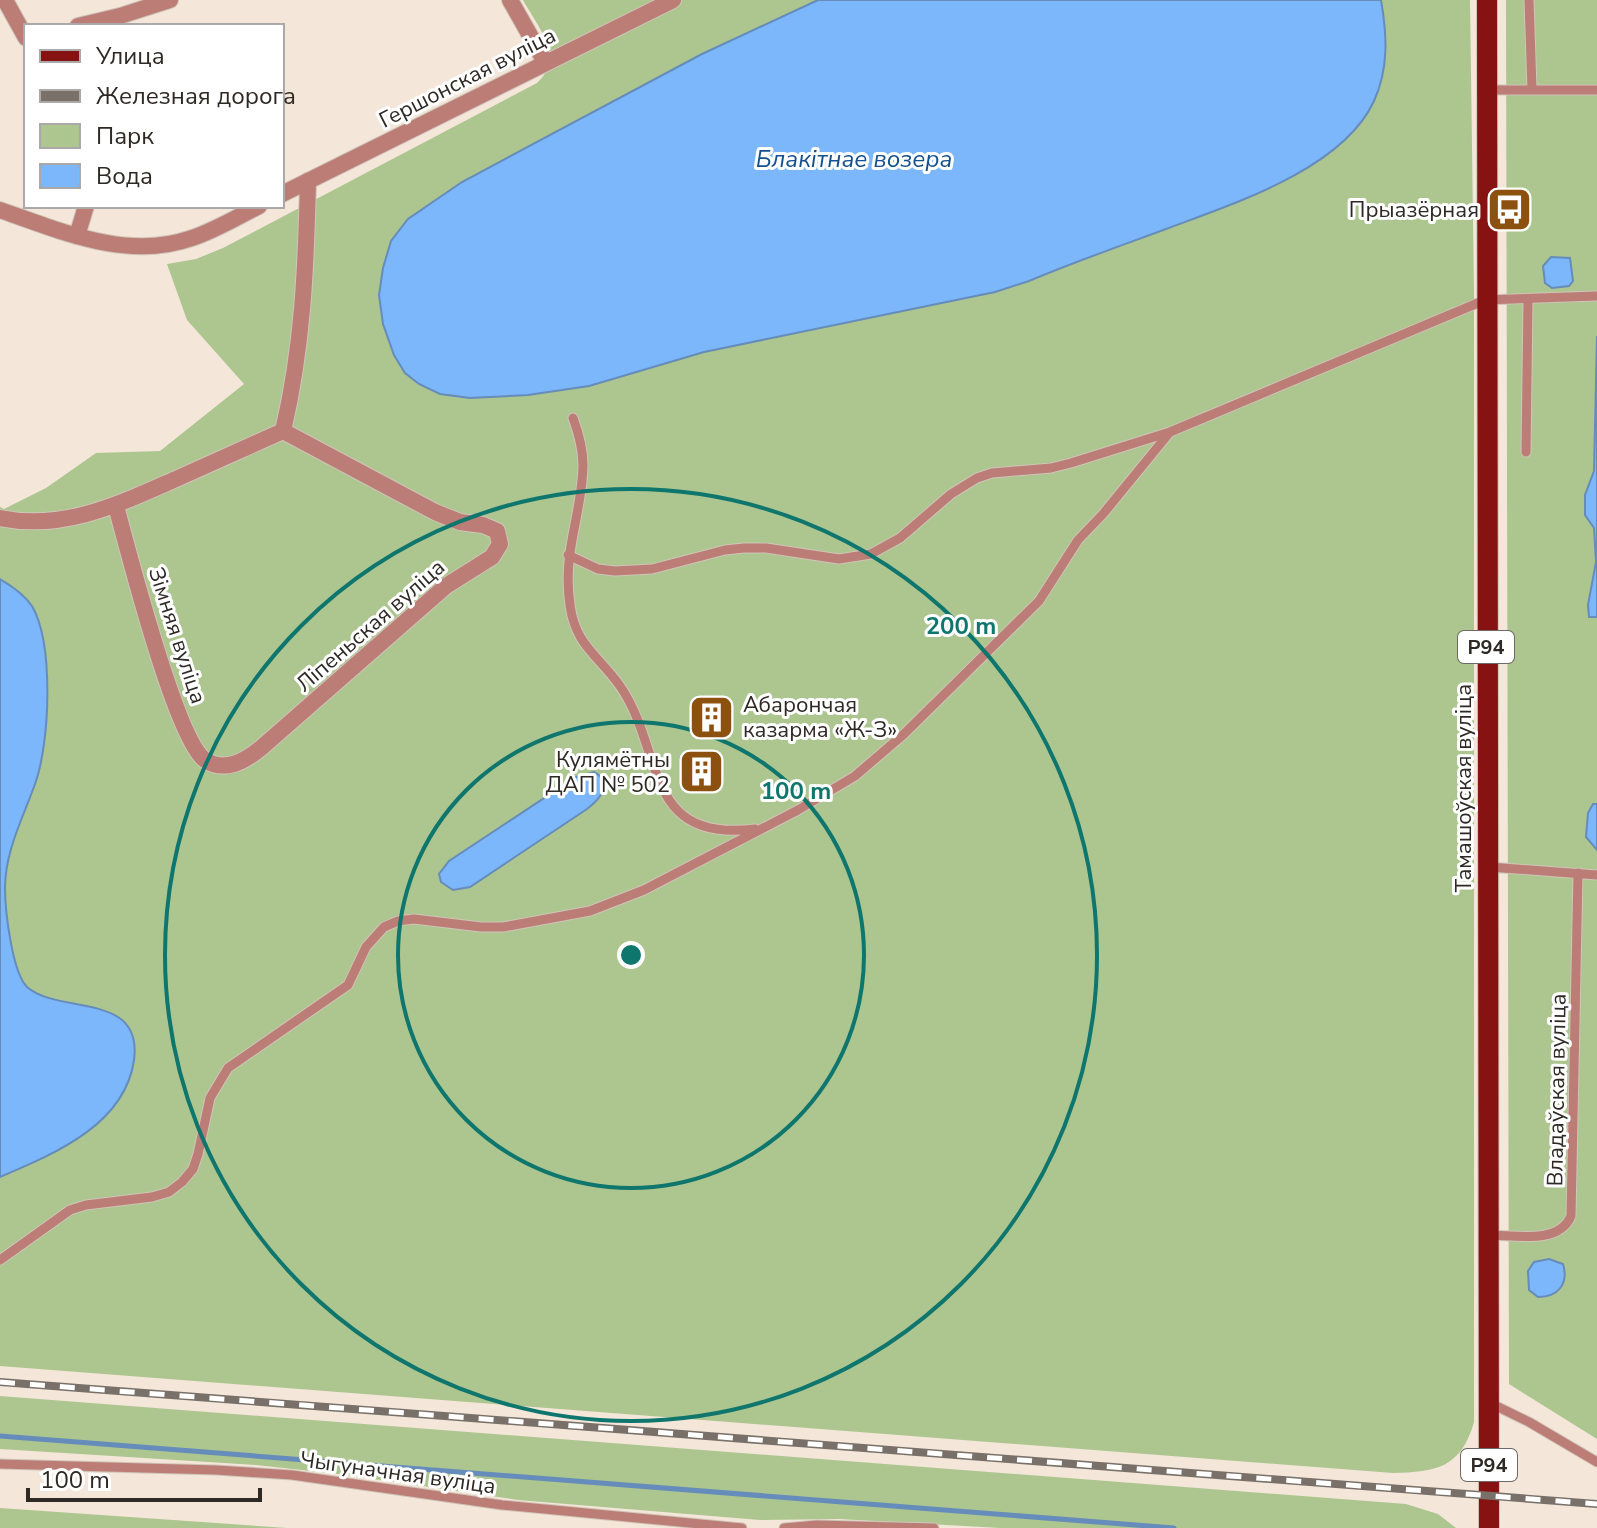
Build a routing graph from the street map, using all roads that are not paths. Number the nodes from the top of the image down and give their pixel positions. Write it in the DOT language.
graph roads {
  1 [pos="5,0"];
  2 [pos="170,0"];
  3 [pos="510,0"];
  4 [pos="673,0"];
  5 [pos="1487,0"];
  6 [pos="1529,0"];
  7 [pos="85,24"];
  8 [pos="24,34"];
  9 [pos="545,62"];
  10 [pos="1532,89"];
  11 [pos="1488,90"];
  12 [pos="1597,90"];
  13 [pos="308,181"];
  14 [pos="284,193"];
  15 [pos="85,208"];
  16 [pos="255,208"];
  17 [pos="0,210"];
  18 [pos="77,236"];
  19 [pos="1597,296"];
  20 [pos="1528,299"];
  21 [pos="1485,300"];
  22 [pos="573,418"];
  23 [pos="283,431"];
  24 [pos="1170,432"];
  25 [pos="1526,452"];
  26 [pos="116,506"];
  27 [pos="0,518"];
  28 [pos="568,555"];
  29 [pos="217,765"];
  30 [pos="762,828"];
  31 [pos="1487,867"];
  32 [pos="1578,873"];
  33 [pos="1597,875"];
  34 [pos="1488,1235"];
  35 [pos="0,1260"];
  36 [pos="1488,1402"];
  37 [pos="1597,1462"];
  38 [pos="0,1464"];
  39 [pos="742,1528"];
  40 [pos="784,1528"];
  41 [pos="934,1528"];
  42 [pos="1489,1528"];
  1 -- 8 [label="street"];
  2 -- 7 [label="street"];
  3 -- 9 [label="street"];
  4 -- 9 [label="street, Гершонская вуліца"];
  5 -- 11 [label="main road, Тамашоўская вуліца / Р94"];
  6 -- 10 [label="lane"];
  9 -- 13 [label="street, Гершонская вуліца"];
  10 -- 11 [label="lane"];
  10 -- 12 [label="lane"];
  11 -- 21 [label="main road, Тамашоўская вуліца / Р94"];
  13 -- 14 [label="street, Гершонская вуліца"];
  13 -- 23 [label="street"];
  15 -- 18 [label="street"];
  16 -- 18 [label="street"];
  17 -- 18 [label="street"];
  19 -- 20 [label="lane"];
  20 -- 21 [label="lane"];
  20 -- 25 [label="lane"];
  21 -- 24 [label="lane"];
  21 -- 31 [label="main road, Тамашоўская вуліца / Р94"];
  22 -- 28 [label="lane"];
  23 -- 26 [label="street"];
  23 -- 29 [label="street, Ліпеньская вуліца"];
  24 -- 28 [label="lane"];
  24 -- 30 [label="lane"];
  26 -- 27 [label="street"];
  26 -- 29 [label="street, Зімняя вуліца"];
  28 -- 30 [label="lane"];
  30 -- 35 [label="lane"];
  31 -- 32 [label="lane"];
  31 -- 34 [label="main road, Тамашоўская вуліца / Р94"];
  32 -- 33 [label="lane"];
  32 -- 34 [label="lane, Владаўская вуліца"];
  34 -- 36 [label="main road, Тамашоўская вуліца / Р94"];
  36 -- 37 [label="lane"];
  36 -- 42 [label="main road, Тамашоўская вуліца / Р94"];
  38 -- 39 [label="lane, Чыгуначная вуліца"];
  40 -- 41 [label="lane"];
}
